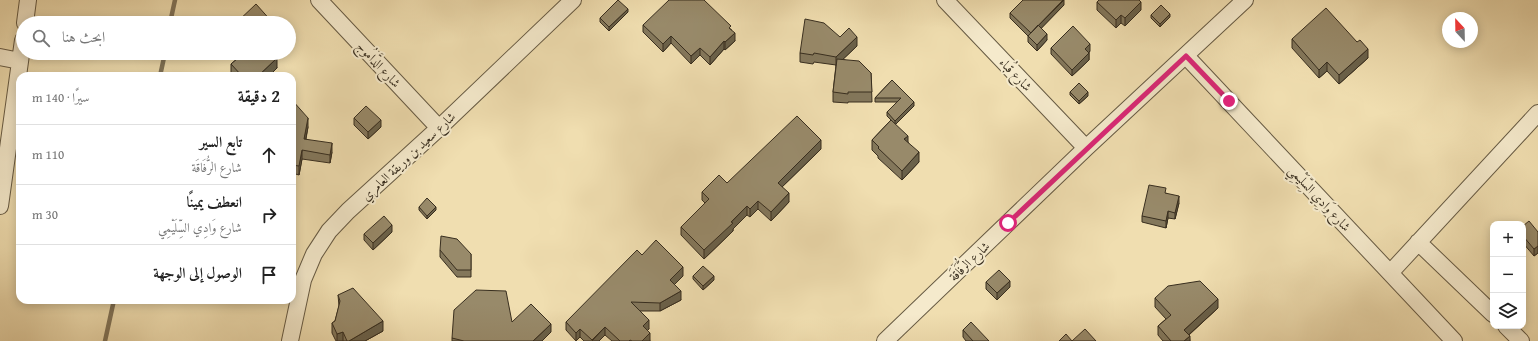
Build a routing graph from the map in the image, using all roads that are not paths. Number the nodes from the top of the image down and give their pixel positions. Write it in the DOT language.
graph roads {
  1 [pos="28,0"];
  2 [pos="319,0"];
  3 [pos="573,0"];
  4 [pos="945,0"];
  5 [pos="1245,0"];
  6 [pos="26,16"];
  7 [pos="1186,56"];
  8 [pos="0,57"];
  9 [pos="20,61"];
  10 [pos="18,72"];
  11 [pos="16,90"];
  12 [pos="1538,113"];
  13 [pos="438,128"];
  14 [pos="1086,148"];
  15 [pos="0,206"];
  16 [pos="1418,242"];
  17 [pos="1390,273"];
  18 [pos="1490,311"];
  19 [pos="1509,329"];
  20 [pos="290,341"];
  21 [pos="885,341"];
  22 [pos="1454,341"];
  23 [pos="1521,341"];
  1 -- 6 [label="street"];
  2 -- 13 [label="street, شارع الدَّامُوج"];
  3 -- 13 [label="street, شارع سعيد بن وريقة العامري"];
  4 -- 14 [label="street, شارع قُباء"];
  5 -- 7 [label="street, شارع الرُّفَاقَة"];
  7 -- 14 [label="street, شارع الرُّفَاقَة"];
  7 -- 17 [label="street, شارع وَادِي السِّلَيْمِي"];
  8 -- 9 [label="street"];
  9 -- 10 [label="street"];
  11 -- 15 [label="street"];
  12 -- 16 [label="street"];
  13 -- 20 [label="street, شارع سعيد بن وريقة العامري"];
  14 -- 21 [label="street, شارع الرُّفَاقَة"];
  16 -- 17 [label="street"];
  16 -- 18 [label="street"];
  17 -- 22 [label="street, شارع وَادِي السِّلَيْمِي"];
  19 -- 23 [label="street"];
}
